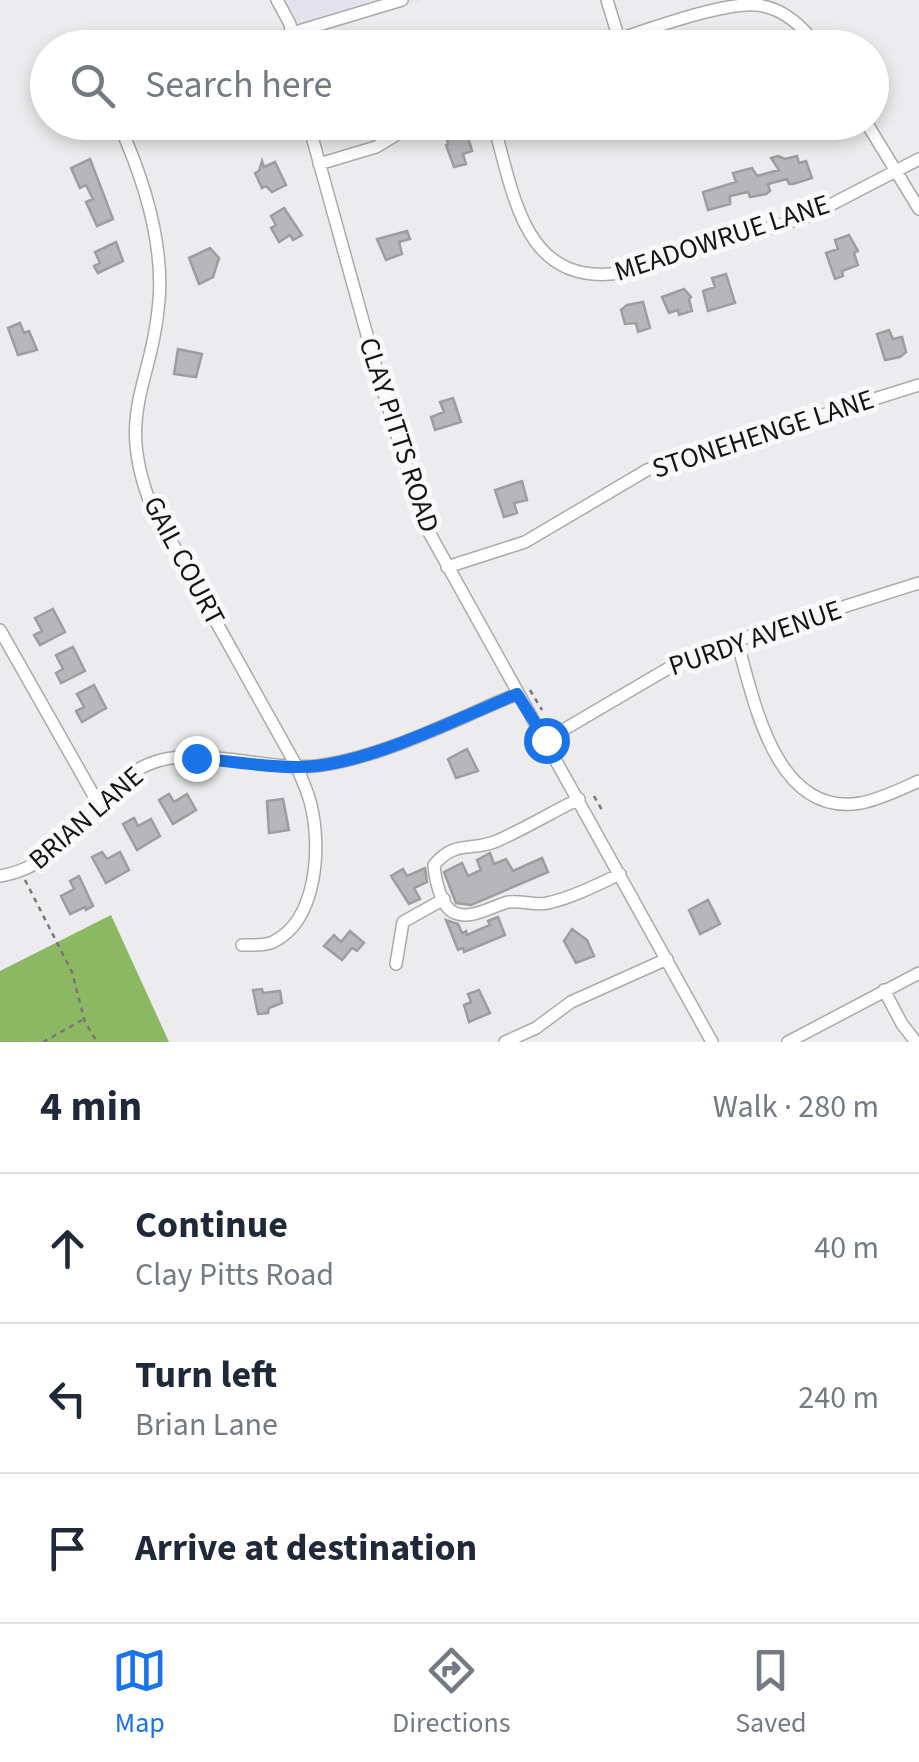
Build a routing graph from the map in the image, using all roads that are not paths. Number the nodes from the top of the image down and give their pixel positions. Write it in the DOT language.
graph roads {
  1 [pos="277,0"];
  2 [pos="402,0"];
  3 [pos="608,0"];
  4 [pos="291,30"];
  5 [pos="302,30"];
  6 [pos="617,30"];
  7 [pos="651,30"];
  8 [pos="804,30"];
  9 [pos="126,140"];
  10 [pos="312,140"];
  11 [pos="388,140"];
  12 [pos="497,140"];
  13 [pos="877,140"];
  14 [pos="919,159"];
  15 [pos="318,164"];
  16 [pos="896,172"];
  17 [pos="919,209"];
  18 [pos="919,384"];
  19 [pos="447,567"];
  20 [pos="919,583"];
  21 [pos="0,630"];
  22 [pos="737,641"];
  23 [pos="524,692"];
  24 [pos="546,740"];
  25 [pos="297,767"];
  26 [pos="919,781"];
  27 [pos="578,799"];
  28 [pos="98,804"];
  29 [pos="620,874"];
  30 [pos="0,876"];
  31 [pos="444,900"];
  32 [pos="242,945"];
  33 [pos="667,959"];
  34 [pos="396,964"];
  35 [pos="919,973"];
  36 [pos="884,990"];
  37 [pos="505,1042"];
  38 [pos="712,1042"];
  39 [pos="788,1042"];
  40 [pos="916,1042"];
  1 -- 4 [label="street"];
  2 -- 5 [label="street"];
  3 -- 6 [label="street"];
  7 -- 8 [label="street"];
  9 -- 25 [label="street, GAIL COURT"];
  10 -- 15 [label="street, CLAY PITTS ROAD"];
  11 -- 15 [label="street"];
  12 -- 16 [label="street, MEADOWRUE LANE"];
  13 -- 16 [label="street"];
  14 -- 16 [label="street, MEADOWRUE LANE"];
  15 -- 19 [label="street, CLAY PITTS ROAD"];
  16 -- 17 [label="street"];
  18 -- 19 [label="street, STONEHENGE LANE"];
  19 -- 23 [label="street, CLAY PITTS ROAD"];
  20 -- 22 [label="street, PURDY AVENUE"];
  21 -- 28 [label="street"];
  22 -- 24 [label="street, PURDY AVENUE"];
  22 -- 26 [label="street"];
  23 -- 24 [label="street, CLAY PITTS ROAD"];
  23 -- 25 [label="street, BRIAN LANE"];
  24 -- 27 [label="street, CLAY PITTS ROAD"];
  25 -- 28 [label="street, BRIAN LANE"];
  25 -- 32 [label="street, GAIL COURT"];
  27 -- 29 [label="street, CLAY PITTS ROAD"];
  27 -- 31 [label="street"];
  28 -- 30 [label="street, BRIAN LANE"];
  29 -- 31 [label="street"];
  29 -- 33 [label="street, CLAY PITTS ROAD"];
  31 -- 34 [label="street"];
  33 -- 37 [label="street"];
  33 -- 38 [label="street, CLAY PITTS ROAD"];
  35 -- 36 [label="street"];
  36 -- 39 [label="street"];
  36 -- 40 [label="street"];
}
